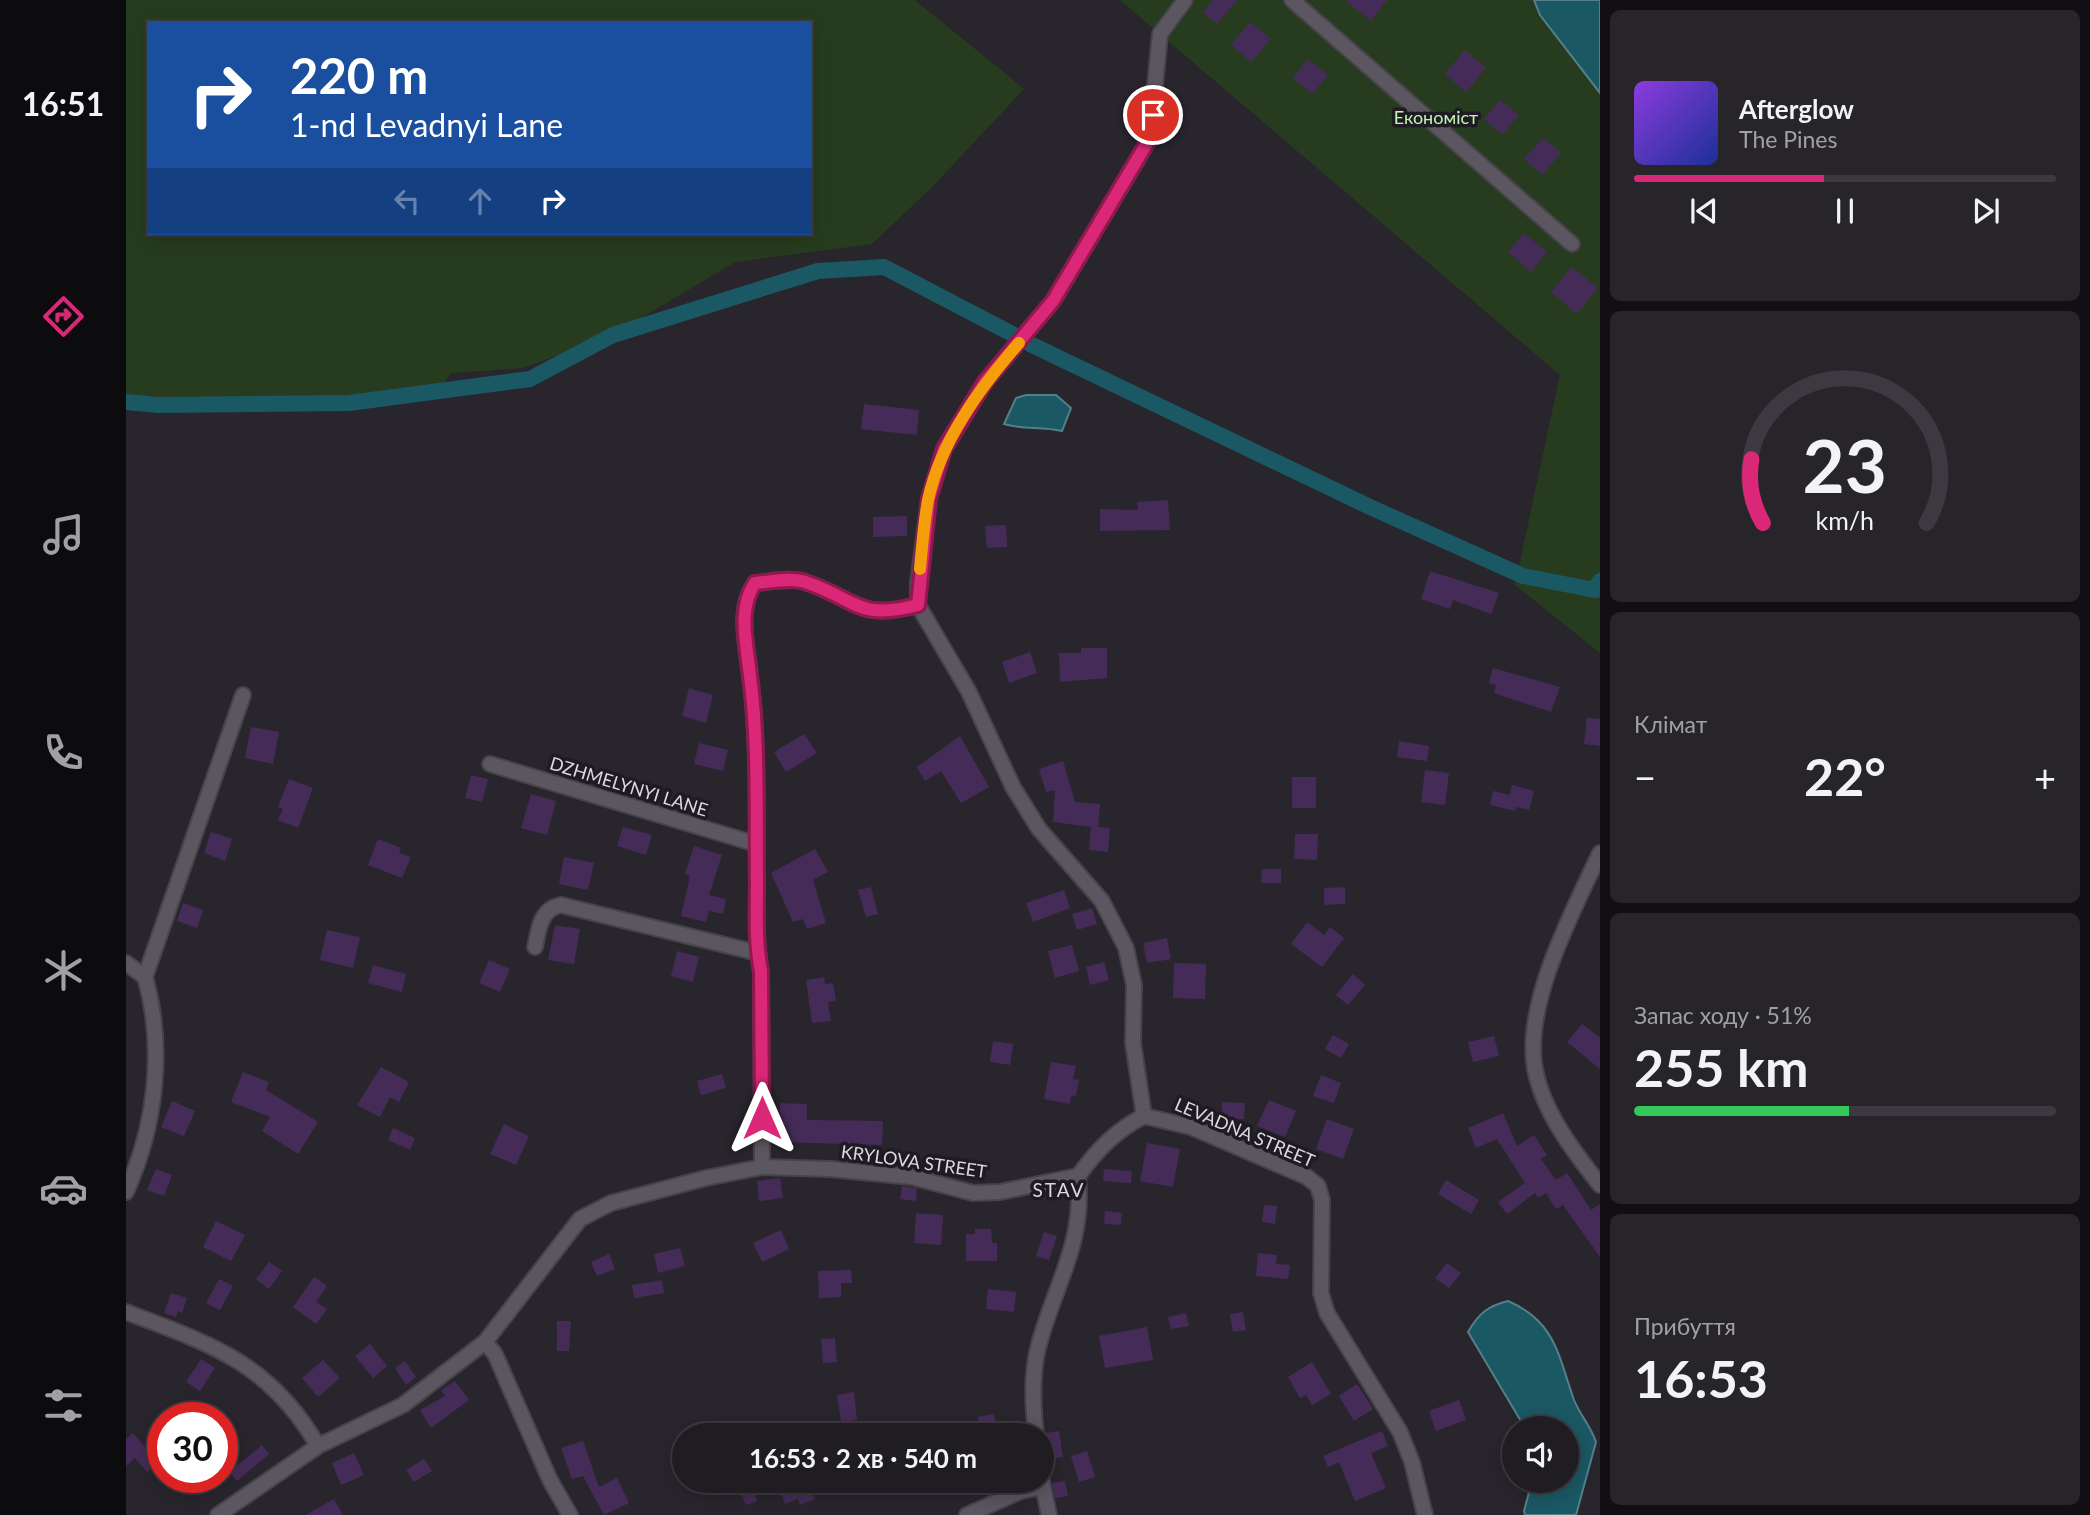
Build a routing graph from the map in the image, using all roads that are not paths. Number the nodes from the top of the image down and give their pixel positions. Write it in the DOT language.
graph roads {
  1 [pos="1185,0"];
  2 [pos="1292,0"];
  3 [pos="1572,244"];
  4 [pos="918,605"];
  5 [pos="243,695"];
  6 [pos="490,764"];
  7 [pos="756,844"];
  8 [pos="1600,853"];
  9 [pos="535,947"];
  10 [pos="758,953"];
  11 [pos="126,963"];
  12 [pos="145,977"];
  13 [pos="1144,1116"];
  14 [pos="762,1167"];
  15 [pos="1079,1175"];
  16 [pos="1600,1185"];
  17 [pos="126,1192"];
  18 [pos="126,1312"];
  19 [pos="485,1342"];
  20 [pos="1036,1423"];
  21 [pos="318,1446"];
  22 [pos="1016,1493"];
  23 [pos="1044,1493"];
  24 [pos="218,1515"];
  25 [pos="570,1515"];
  26 [pos="967,1515"];
  27 [pos="1049,1515"];
  28 [pos="1425,1515"];
  1 -- 4 [label="street"];
  2 -- 3 [label="street"];
  4 -- 7 [label="street"];
  4 -- 13 [label="street"];
  5 -- 12 [label="street"];
  6 -- 7 [label="street, DZHMELYNYI LANE"];
  7 -- 10 [label="street"];
  8 -- 16 [label="street"];
  9 -- 10 [label="street"];
  10 -- 14 [label="street"];
  11 -- 12 [label="street"];
  12 -- 17 [label="street"];
  13 -- 15 [label="street"];
  13 -- 28 [label="street, LEVADNA STREET"];
  14 -- 15 [label="street, KRYLOVA STREET"];
  14 -- 19 [label="street, KRYLOVA STREET"];
  15 -- 20 [label="street"];
  18 -- 21 [label="street"];
  19 -- 21 [label="street, KRYLOVA STREET"];
  19 -- 25 [label="street"];
  21 -- 24 [label="street, KRYLOVA STREET"];
  22 -- 26 [label="street"];
  23 -- 27 [label="street"];
}
